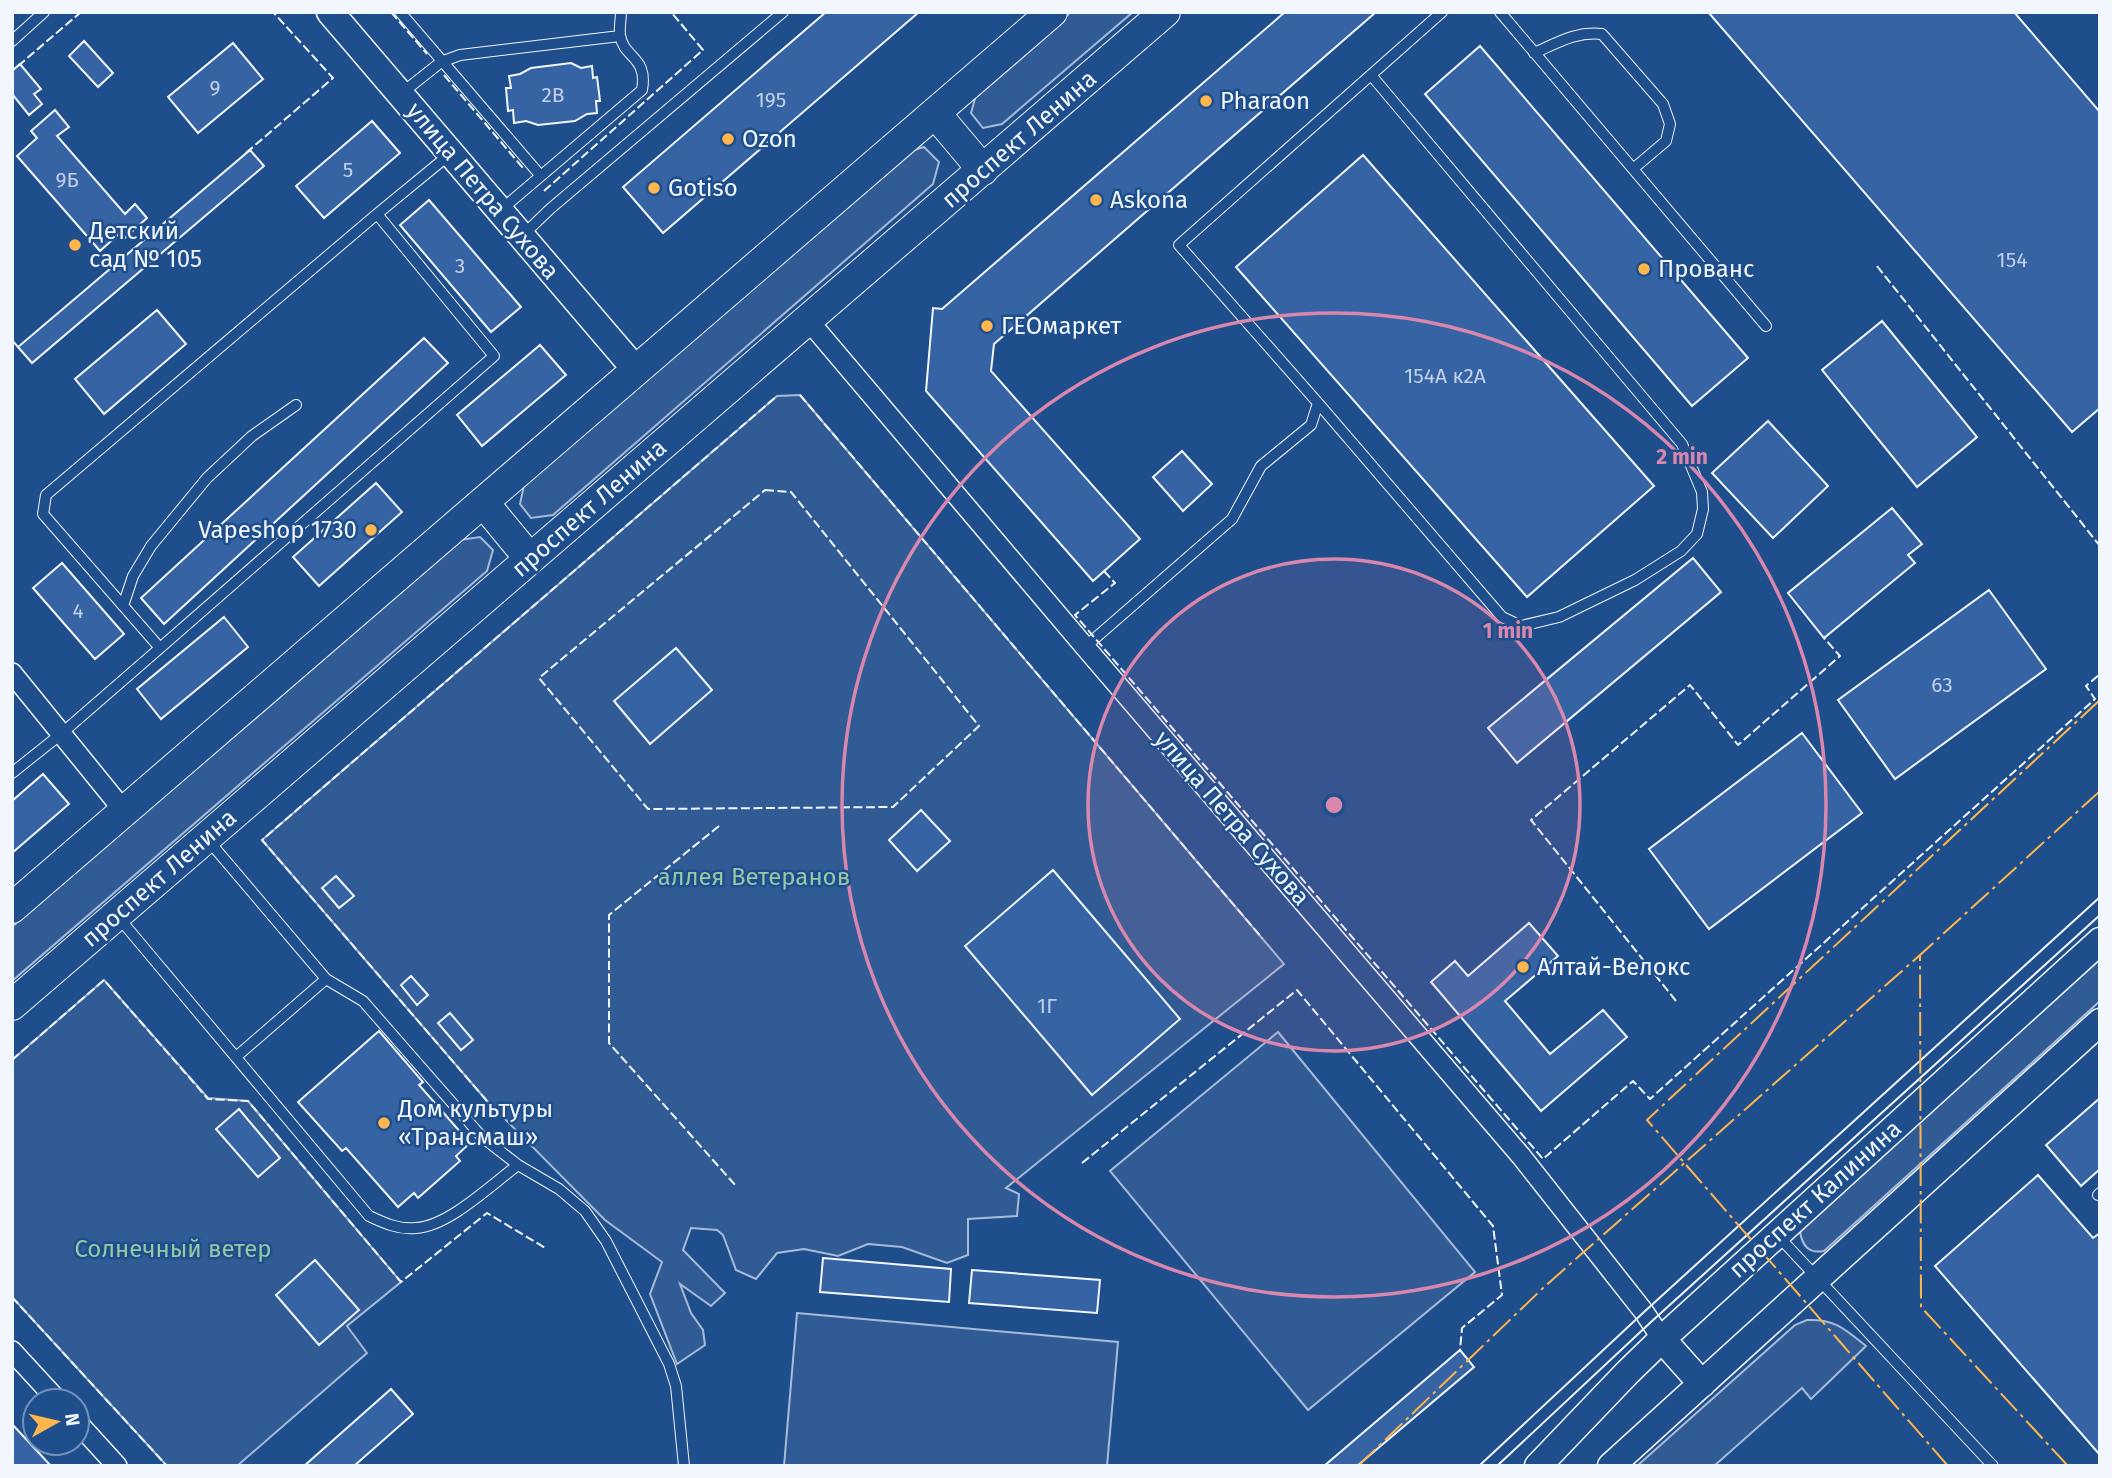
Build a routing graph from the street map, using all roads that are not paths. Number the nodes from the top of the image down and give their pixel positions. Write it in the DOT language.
graph roads {
  1 [pos="44,12"];
  2 [pos="330,12"];
  3 [pos="400,12"];
  4 [pos="621,12"];
  5 [pos="783,12"];
  6 [pos="1052,12"];
  7 [pos="1165,12"];
  8 [pos="1442,12"];
  9 [pos="1500,12"];
  10 [pos="620,36"];
  11 [pos="12,41"];
  12 [pos="1534,53"];
  13 [pos="441,62"];
  14 [pos="1371,75"];
  15 [pos="400,94"];
  16 [pos="935,113"];
  17 [pos="451,154"];
  18 [pos="1633,169"];
  19 [pos="983,170"];
  20 [pos="540,175"];
  21 [pos="500,211"];
  22 [pos="377,214"];
  23 [pos="521,236"];
  24 [pos="808,320"];
  25 [pos="1766,326"];
  26 [pos="636,370"];
  27 [pos="1318,403"];
  28 [pos="296,405"];
  29 [pos="483,502"];
  30 [pos="530,559"];
  31 [pos="123,606"];
  32 [pos="1085,647"];
  33 [pos="160,648"];
  34 [pos="12,673"];
  35 [pos="61,734"];
  36 [pos="12,773"];
  37 [pos="124,811"];
  38 [pos="206,838"];
  39 [pos="12,908"];
  40 [pos="116,915"];
  41 [pos="2100,941"];
  42 [pos="327,979"];
  43 [pos="12,1005"];
  44 [pos="2100,1022"];
  45 [pos="236,1057"];
  46 [pos="518,1165"];
  47 [pos="1776,1234"];
  48 [pos="1818,1279"];
  49 [pos="1657,1331"];
  50 [pos="15,1358"];
  51 [pos="1702,1384"];
  52 [pos="44,1387"];
  53 [pos="91,1437"];
  54 [pos="117,1466"];
  55 [pos="684,1466"];
  56 [pos="1538,1466"];
  57 [pos="1611,1466"];
  58 [pos="1993,1466"];
  1 -- 11 [label="lane"];
  2 -- 15 [label="main road, улица Петра Сухова"];
  3 -- 13 [label="lane"];
  4 -- 10 [label="lane"];
  5 -- 23 [label="lane"];
  6 -- 16 [label="main road"];
  7 -- 19 [label="main road, проспект Ленина"];
  8 -- 14 [label="lane"];
  9 -- 12 [label="lane"];
  10 -- 13 [label="lane"];
  10 -- 20 [label="lane"];
  12 -- 18 [label="lane"];
  12 -- 18 [label="lane"];
  13 -- 15 [label="lane"];
  13 -- 20 [label="lane"];
  14 -- 27 [label="lane"];
  14 -- 27 [label="lane"];
  15 -- 17 [label="main road, улица Петра Сухова"];
  16 -- 19 [label="main road"];
  16 -- 26 [label="main road"];
  17 -- 21 [label="main road, улица Петра Сухова"];
  17 -- 22 [label="lane"];
  18 -- 25 [label="lane"];
  19 -- 24 [label="main road, проспект Ленина"];
  20 -- 21 [label="lane"];
  21 -- 23 [label="main road, улица Петра Сухова"];
  22 -- 31 [label="lane"];
  22 -- 33 [label="lane"];
  23 -- 26 [label="main road, улица Петра Сухова"];
  24 -- 30 [label="main road, проспект Ленина"];
  24 -- 32 [label="street, улица Петра Сухова"];
  26 -- 29 [label="main road"];
  27 -- 32 [label="lane"];
  28 -- 31 [label="lane"];
  29 -- 30 [label="main road"];
  29 -- 37 [label="main road"];
  30 -- 38 [label="main road, проспект Ленина"];
  31 -- 33 [label="lane"];
  32 -- 49 [label="street, улица Петра Сухова"];
  33 -- 35 [label="lane"];
  34 -- 35 [label="street"];
  35 -- 36 [label="lane"];
  35 -- 37 [label="street"];
  37 -- 39 [label="main road"];
  38 -- 40 [label="main road, проспект Ленина"];
  38 -- 42 [label="lane"];
  40 -- 43 [label="main road, проспект Ленина"];
  40 -- 45 [label="lane"];
  41 -- 47 [label="main road, проспект Калинина"];
  42 -- 45 [label="lane"];
  42 -- 46 [label="lane"];
  44 -- 48 [label="main road"];
  45 -- 46 [label="lane"];
  46 -- 55 [label="lane"];
  47 -- 48 [label="lane"];
  47 -- 49 [label="main road, проспект Калинина"];
  48 -- 51 [label="main road"];
  48 -- 58 [label="lane"];
  49 -- 51 [label="main road"];
  49 -- 56 [label="main road, проспект Калинина"];
  50 -- 52 [label="street"];
  51 -- 57 [label="main road"];
  53 -- 54 [label="street"];
}
